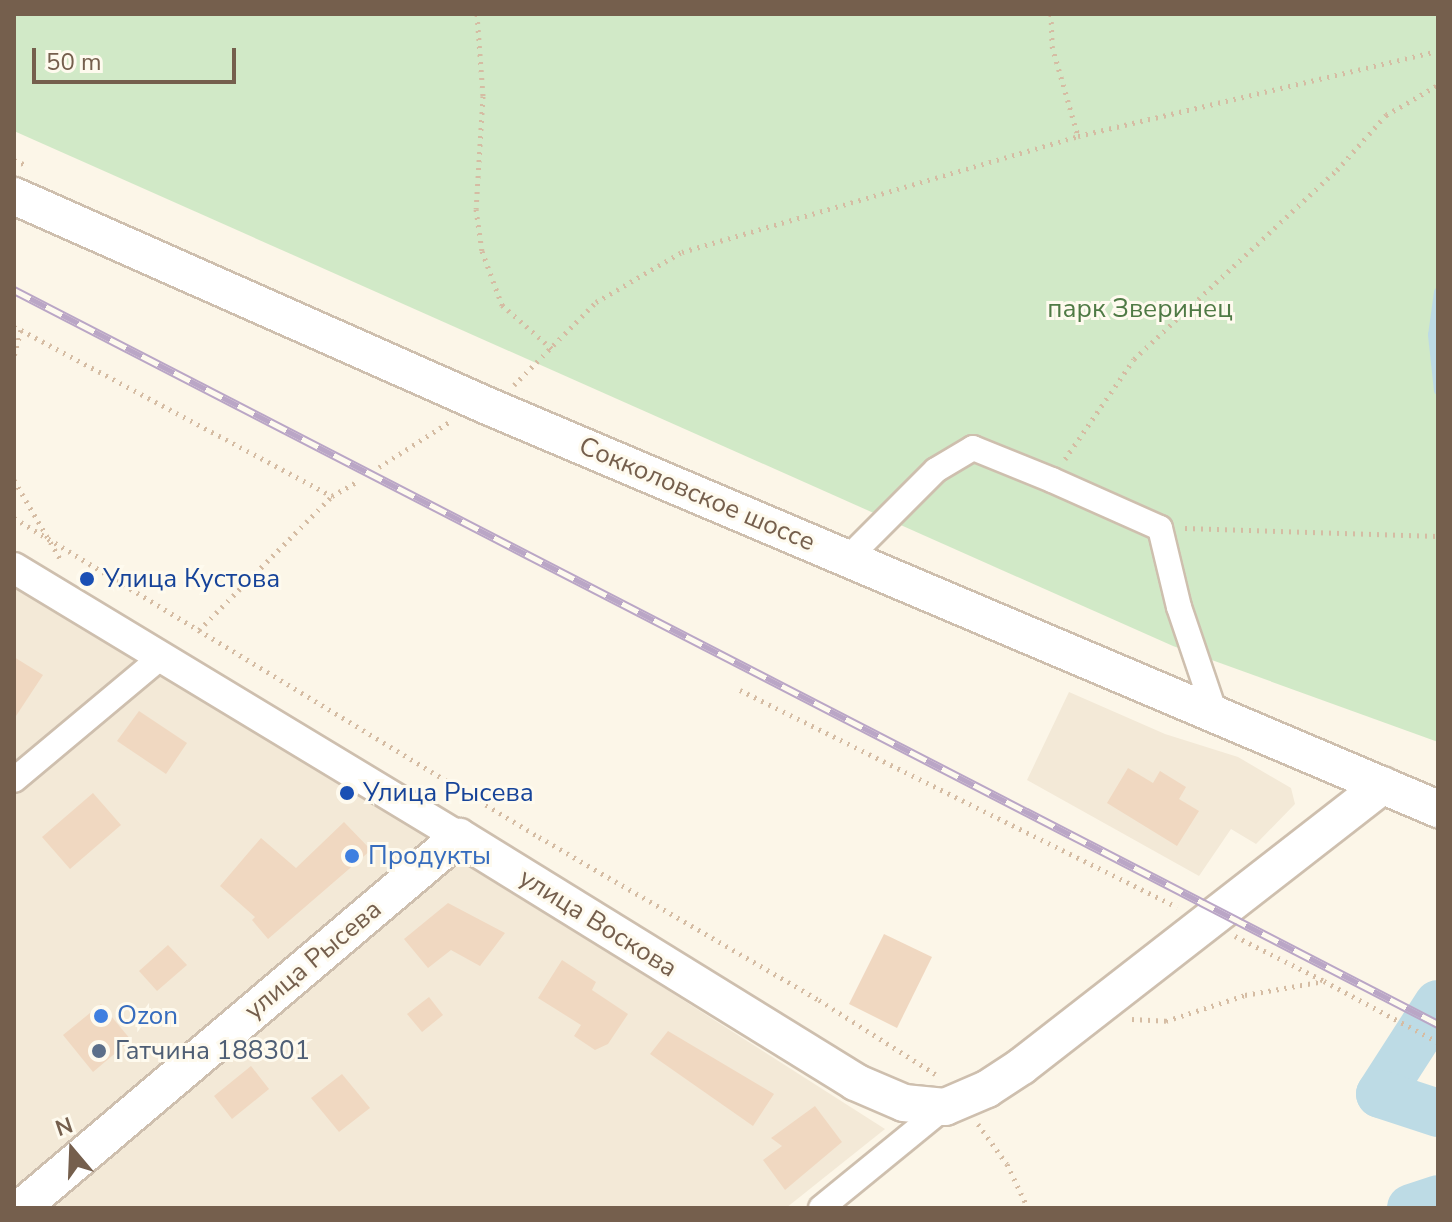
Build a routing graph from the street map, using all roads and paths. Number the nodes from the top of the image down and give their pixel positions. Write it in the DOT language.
graph roads {
  1 [pos="477,14"];
  2 [pos="1051,14"];
  3 [pos="1438,51"];
  4 [pos="1438,85"];
  5 [pos="1078,136"];
  6 [pos="14,196"];
  7 [pos="14,327"];
  8 [pos="21,330"];
  9 [pos="552,349"];
  10 [pos="14,357"];
  11 [pos="490,407"];
  12 [pos="379,467"];
  13 [pos="14,480"];
  14 [pos="1052,480"];
  15 [pos="356,482"];
  16 [pos="332,496"];
  17 [pos="14,518"];
  18 [pos="1160,528"];
  19 [pos="42,535"];
  20 [pos="1438,536"];
  21 [pos="848,558"];
  22 [pos="14,568"];
  23 [pos="199,630"];
  24 [pos="160,658"];
  25 [pos="740,690"];
  26 [pos="1216,716"];
  27 [pos="14,780"];
  28 [pos="1383,785"];
  29 [pos="1438,809"];
  30 [pos="459,837"];
  31 [pos="1203,921"];
  32 [pos="1324,981"];
  33 [pos="1120,1018"];
  34 [pos="1438,1042"];
  35 [pos="904,1103"];
  36 [pos="953,1104"];
  37 [pos="904,1140"];
  38 [pos="21,1208"];
  39 [pos="821,1208"];
  40 [pos="1028,1208"];
  1 -- 9 [label="path"];
  2 -- 5 [label="path"];
  3 -- 5 [label="path"];
  4 -- 14 [label="path"];
  5 -- 9 [label="path"];
  6 -- 11 [label="main road, Сокколовское шоссе"];
  7 -- 8 [label="path"];
  8 -- 10 [label="path"];
  8 -- 16 [label="path"];
  9 -- 11 [label="path"];
  11 -- 12 [label="path"];
  11 -- 21 [label="main road, Сокколовское шоссе"];
  13 -- 19 [label="path"];
  14 -- 18 [label="street"];
  14 -- 21 [label="street"];
  15 -- 16 [label="path"];
  16 -- 23 [label="path"];
  17 -- 19 [label="path"];
  18 -- 20 [label="path"];
  18 -- 26 [label="street"];
  19 -- 23 [label="path"];
  21 -- 26 [label="main road, Сокколовское шоссе"];
  22 -- 24 [label="street, улица Воскова"];
  23 -- 36 [label="path"];
  24 -- 27 [label="street"];
  24 -- 30 [label="street, улица Воскова"];
  25 -- 31 [label="path"];
  26 -- 28 [label="main road, Сокколовское шоссе"];
  28 -- 29 [label="main road, Сокколовское шоссе"];
  28 -- 31 [label="main road"];
  30 -- 35 [label="main road, улица Воскова"];
  30 -- 38 [label="main road, улица Рысева"];
  31 -- 32 [label="path"];
  31 -- 36 [label="main road"];
  32 -- 33 [label="path"];
  32 -- 34 [label="path"];
  35 -- 36 [label="main road, улица Воскова"];
  35 -- 37 [label="street"];
  36 -- 37 [label="street"];
  36 -- 40 [label="path"];
  37 -- 39 [label="street"];
}
